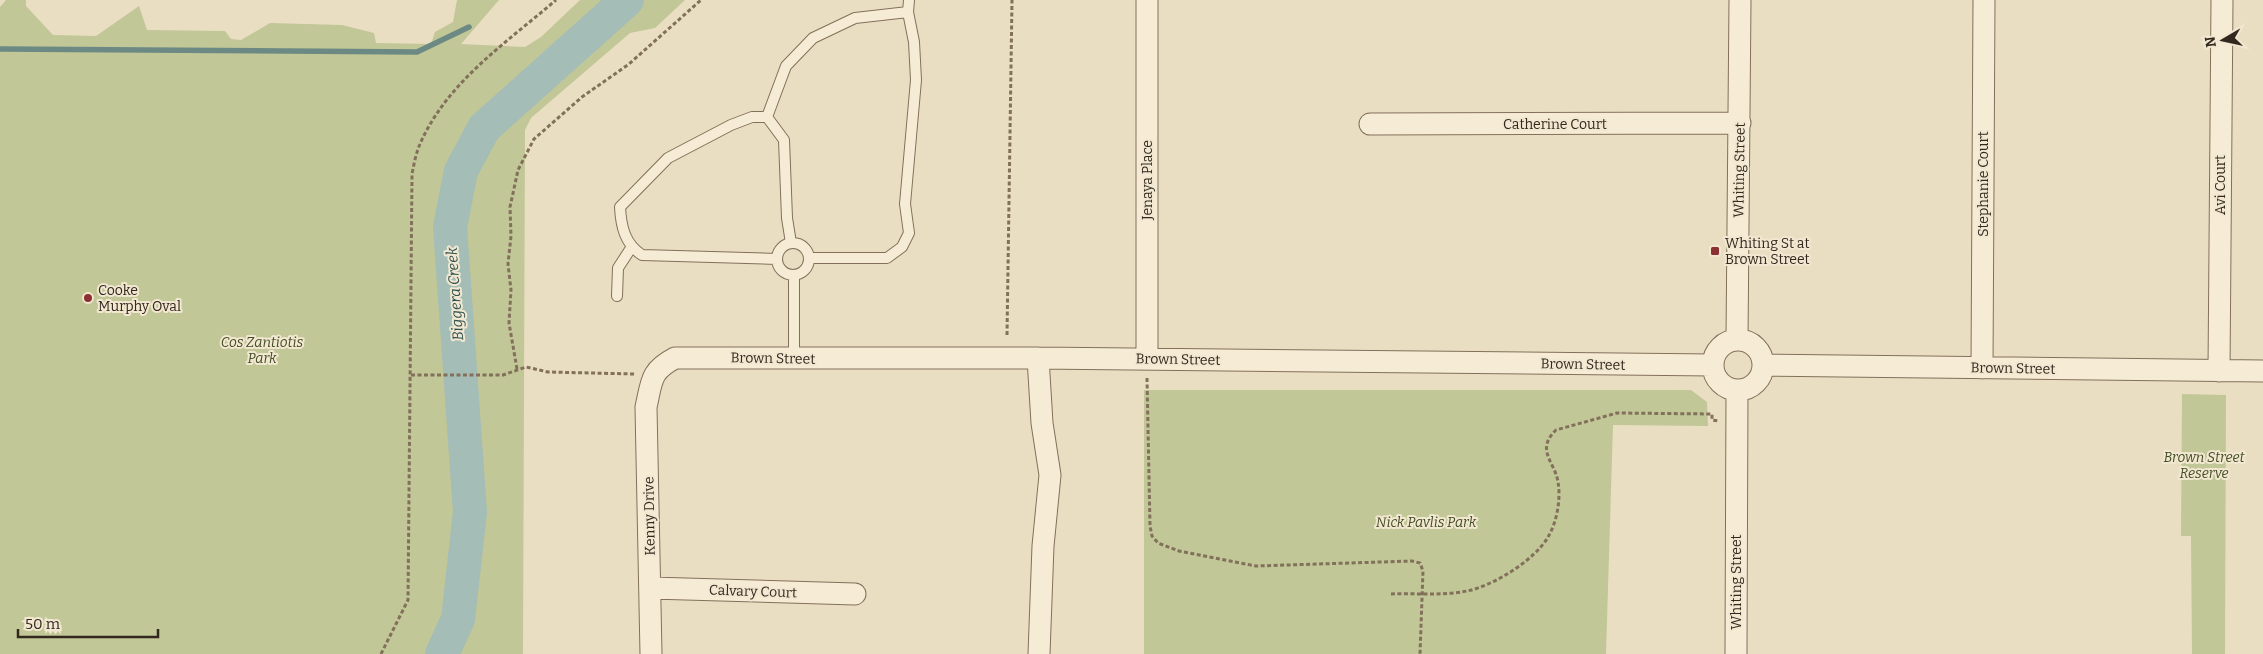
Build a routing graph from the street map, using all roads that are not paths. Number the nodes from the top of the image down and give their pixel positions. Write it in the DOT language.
graph roads {
  1 [pos="909,0"];
  2 [pos="1148,0"];
  3 [pos="1740,0"];
  4 [pos="1984,0"];
  5 [pos="2222,0"];
  6 [pos="908,12"];
  7 [pos="767,117"];
  8 [pos="1740,123"];
  9 [pos="1370,124"];
  10 [pos="791,243"];
  11 [pos="631,248"];
  12 [pos="808,258"];
  13 [pos="777,259"];
  14 [pos="794,276"];
  15 [pos="617,296"];
  16 [pos="1737,340"];
  17 [pos="794,358"];
  18 [pos="1038,358"];
  19 [pos="1146,359"];
  20 [pos="1762,364"];
  21 [pos="1713,365"];
  22 [pos="1982,368"];
  23 [pos="2219,371"];
  24 [pos="2263,371"];
  25 [pos="652,380"];
  26 [pos="1737,390"];
  27 [pos="651,588"];
  28 [pos="855,594"];
  29 [pos="651,654"];
  30 [pos="1039,654"];
  31 [pos="1736,654"];
  1 -- 6 [label="lane"];
  2 -- 19 [label="street, Jenaya Place"];
  3 -- 8 [label="street, Whiting Street"];
  4 -- 22 [label="street, Stephanie Court"];
  5 -- 23 [label="street, Avi Court"];
  6 -- 7 [label="lane"];
  6 -- 12 [label="lane"];
  7 -- 10 [label="lane"];
  7 -- 11 [label="lane"];
  8 -- 9 [label="street, Catherine Court"];
  8 -- 16 [label="street, Whiting Street"];
  10 -- 12 [label="lane"];
  10 -- 13 [label="lane"];
  11 -- 13 [label="lane"];
  11 -- 15 [label="lane"];
  12 -- 14 [label="lane"];
  13 -- 14 [label="lane"];
  14 -- 17 [label="lane"];
  16 -- 20 [label="street"];
  16 -- 21 [label="street"];
  17 -- 18 [label="street, Brown Street"];
  17 -- 25 [label="street, Brown Street"];
  18 -- 19 [label="street, Brown Street"];
  18 -- 30 [label="street"];
  19 -- 21 [label="street, Brown Street"];
  20 -- 22 [label="street, Brown Street"];
  20 -- 26 [label="street"];
  21 -- 26 [label="street"];
  22 -- 23 [label="street, Brown Street"];
  23 -- 24 [label="street, Brown Street"];
  25 -- 27 [label="street, Kenny Drive"];
  26 -- 31 [label="street, Whiting Street"];
  27 -- 28 [label="street, Calvary Court"];
  27 -- 29 [label="street, Kenny Drive"];
}
